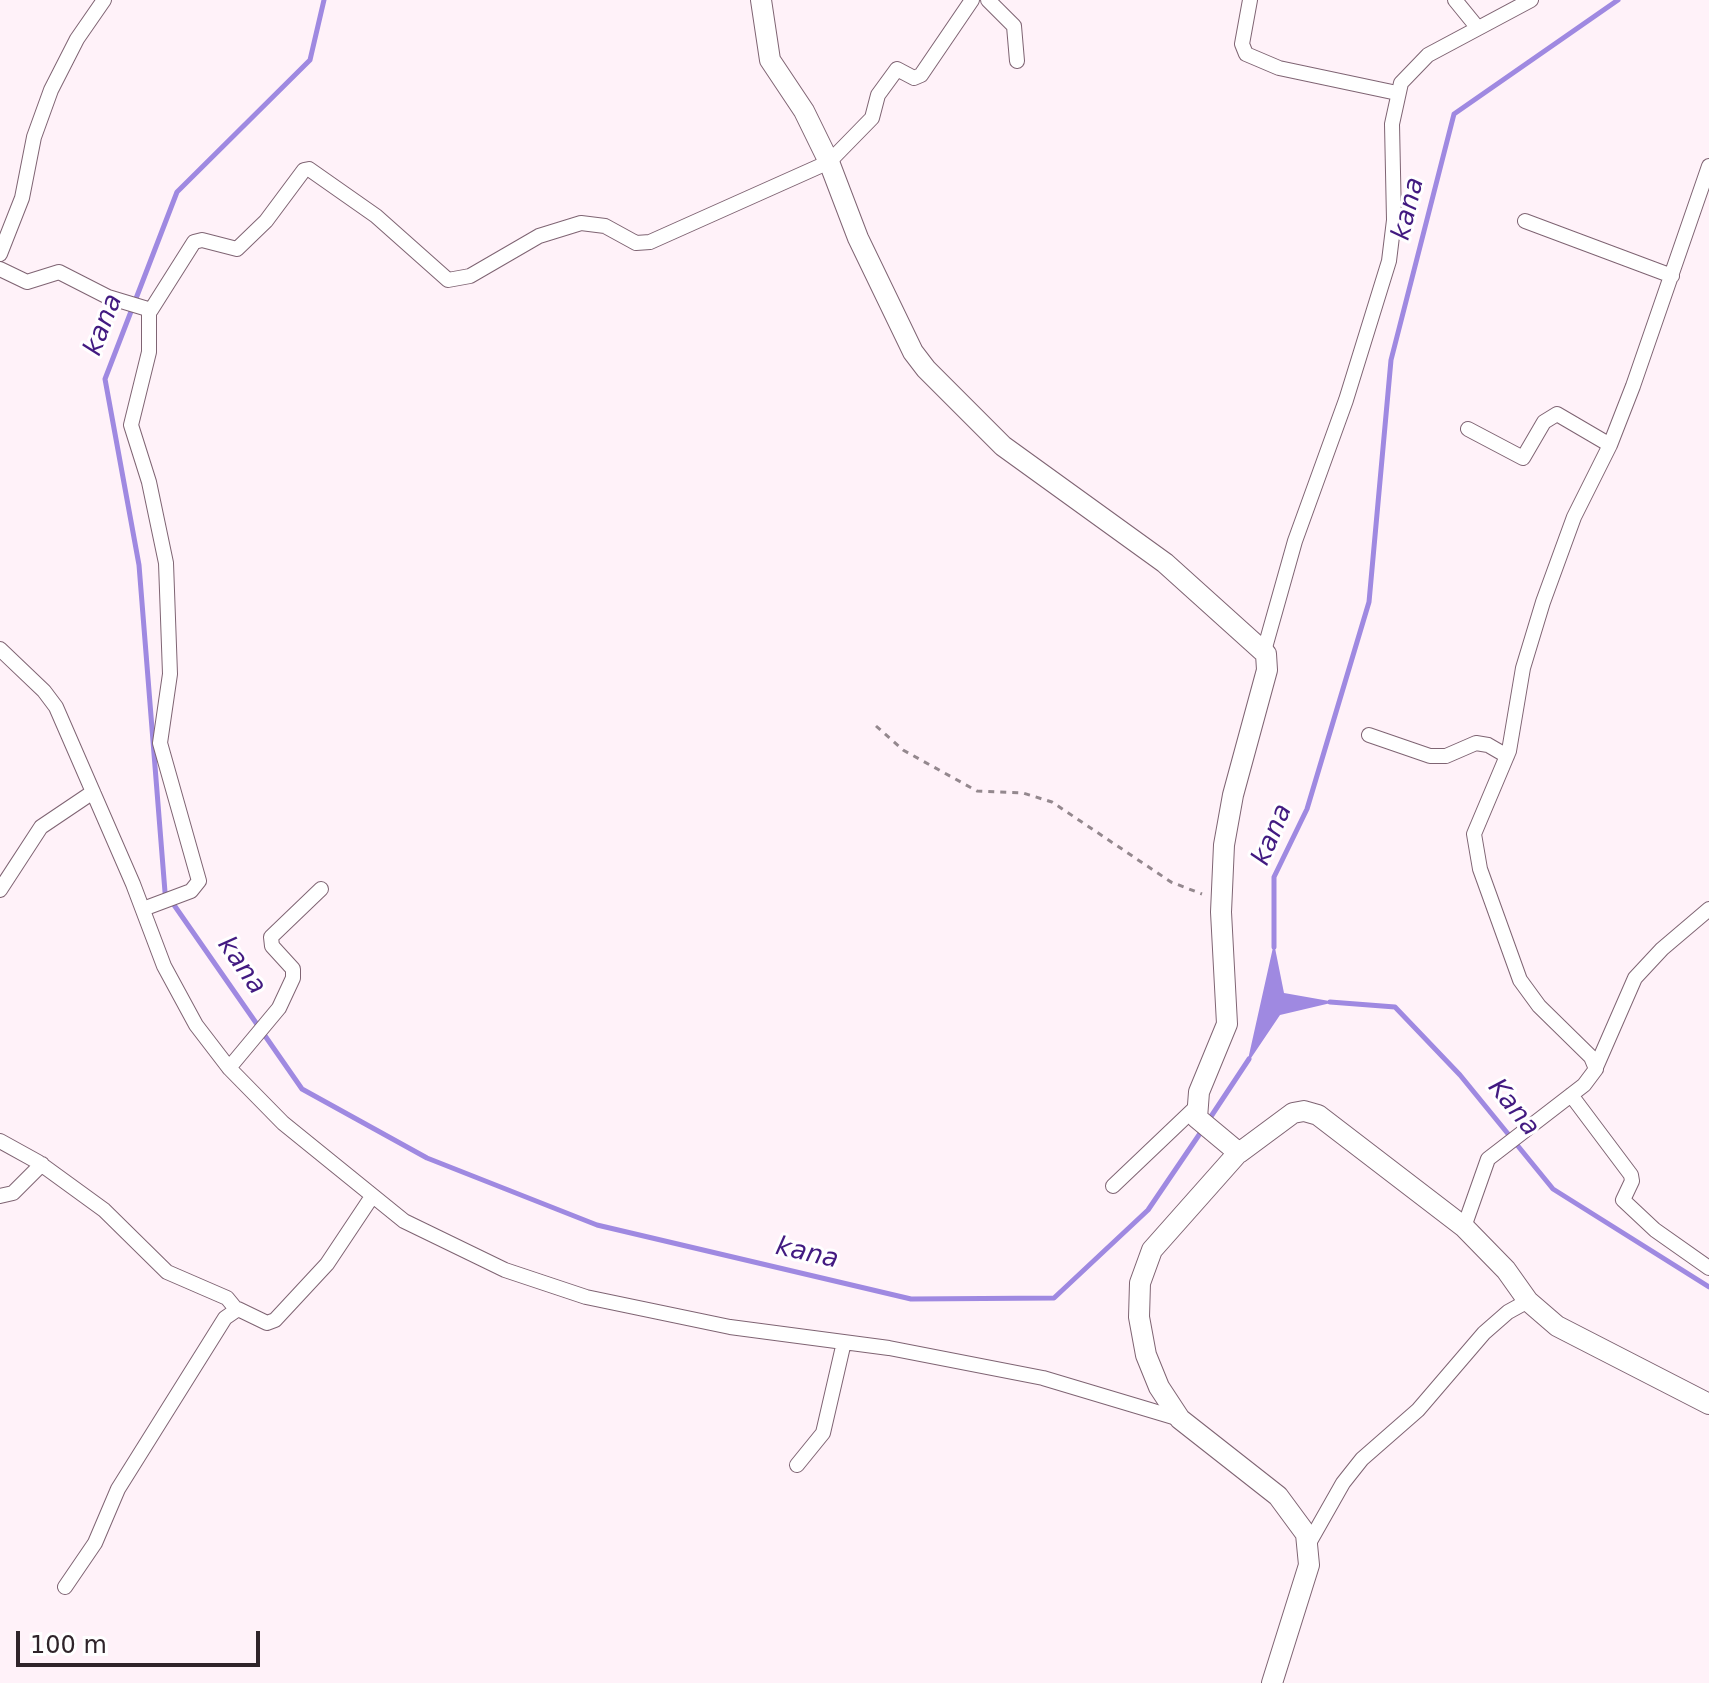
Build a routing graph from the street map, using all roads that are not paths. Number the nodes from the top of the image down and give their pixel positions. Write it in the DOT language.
graph roads {
  1 [pos="104,0"];
  2 [pos="761,0"];
  3 [pos="972,0"];
  4 [pos="988,0"];
  5 [pos="1250,0"];
  6 [pos="1455,0"];
  7 [pos="1531,0"];
  8 [pos="1477,27"];
  9 [pos="1017,61"];
  10 [pos="1397,93"];
  11 [pos="829,162"];
  12 [pos="1709,166"];
  13 [pos="1525,221"];
  14 [pos="0,254"];
  15 [pos="0,269"];
  16 [pos="1672,276"];
  17 [pos="147,310"];
  18 [pos="1468,429"];
  19 [pos="1610,445"];
  20 [pos="0,649"];
  21 [pos="1264,651"];
  22 [pos="1369,735"];
  23 [pos="1507,756"];
  24 [pos="93,792"];
  25 [pos="0,857"];
  26 [pos="14,867"];
  27 [pos="321,889"];
  28 [pos="0,890"];
  29 [pos="148,907"];
  30 [pos="1709,909"];
  31 [pos="233,1064"];
  32 [pos="1597,1065"];
  33 [pos="1571,1095"];
  34 [pos="1199,1115"];
  35 [pos="0,1141"];
  36 [pos="1232,1149"];
  37 [pos="42,1164"];
  38 [pos="1113,1186"];
  39 [pos="0,1196"];
  40 [pos="371,1198"];
  41 [pos="1464,1227"];
  42 [pos="1709,1268"];
  43 [pos="1528,1301"];
  44 [pos="236,1309"];
  45 [pos="844,1342"];
  46 [pos="1709,1404"];
  47 [pos="1180,1419"];
  48 [pos="797,1465"];
  49 [pos="1309,1543"];
  50 [pos="65,1587"];
  51 [pos="1272,1683"];
  1 -- 14 [label="street"];
  2 -- 11 [label="street"];
  3 -- 11 [label="street"];
  4 -- 9 [label="street"];
  5 -- 10 [label="street"];
  6 -- 8 [label="street"];
  7 -- 8 [label="street"];
  8 -- 10 [label="street"];
  10 -- 21 [label="street"];
  11 -- 17 [label="street"];
  11 -- 21 [label="street"];
  12 -- 16 [label="street"];
  13 -- 16 [label="street"];
  15 -- 17 [label="street"];
  16 -- 19 [label="street"];
  17 -- 29 [label="street"];
  18 -- 19 [label="street"];
  19 -- 23 [label="street"];
  20 -- 24 [label="street"];
  21 -- 34 [label="street"];
  22 -- 23 [label="street"];
  23 -- 32 [label="street"];
  24 -- 26 [label="street"];
  24 -- 29 [label="street"];
  25 -- 26 [label="street"];
  26 -- 28 [label="street"];
  27 -- 31 [label="street"];
  29 -- 31 [label="street"];
  30 -- 32 [label="street"];
  31 -- 40 [label="street"];
  32 -- 33 [label="street"];
  33 -- 41 [label="street"];
  33 -- 42 [label="street"];
  34 -- 36 [label="street"];
  34 -- 38 [label="street"];
  35 -- 37 [label="street"];
  36 -- 41 [label="street"];
  36 -- 47 [label="street"];
  37 -- 39 [label="street"];
  37 -- 44 [label="street"];
  40 -- 44 [label="street"];
  40 -- 45 [label="street"];
  41 -- 43 [label="street"];
  43 -- 46 [label="street"];
  43 -- 49 [label="street"];
  44 -- 50 [label="street"];
  45 -- 47 [label="street"];
  45 -- 48 [label="street"];
  47 -- 49 [label="street"];
  49 -- 51 [label="street"];
}
